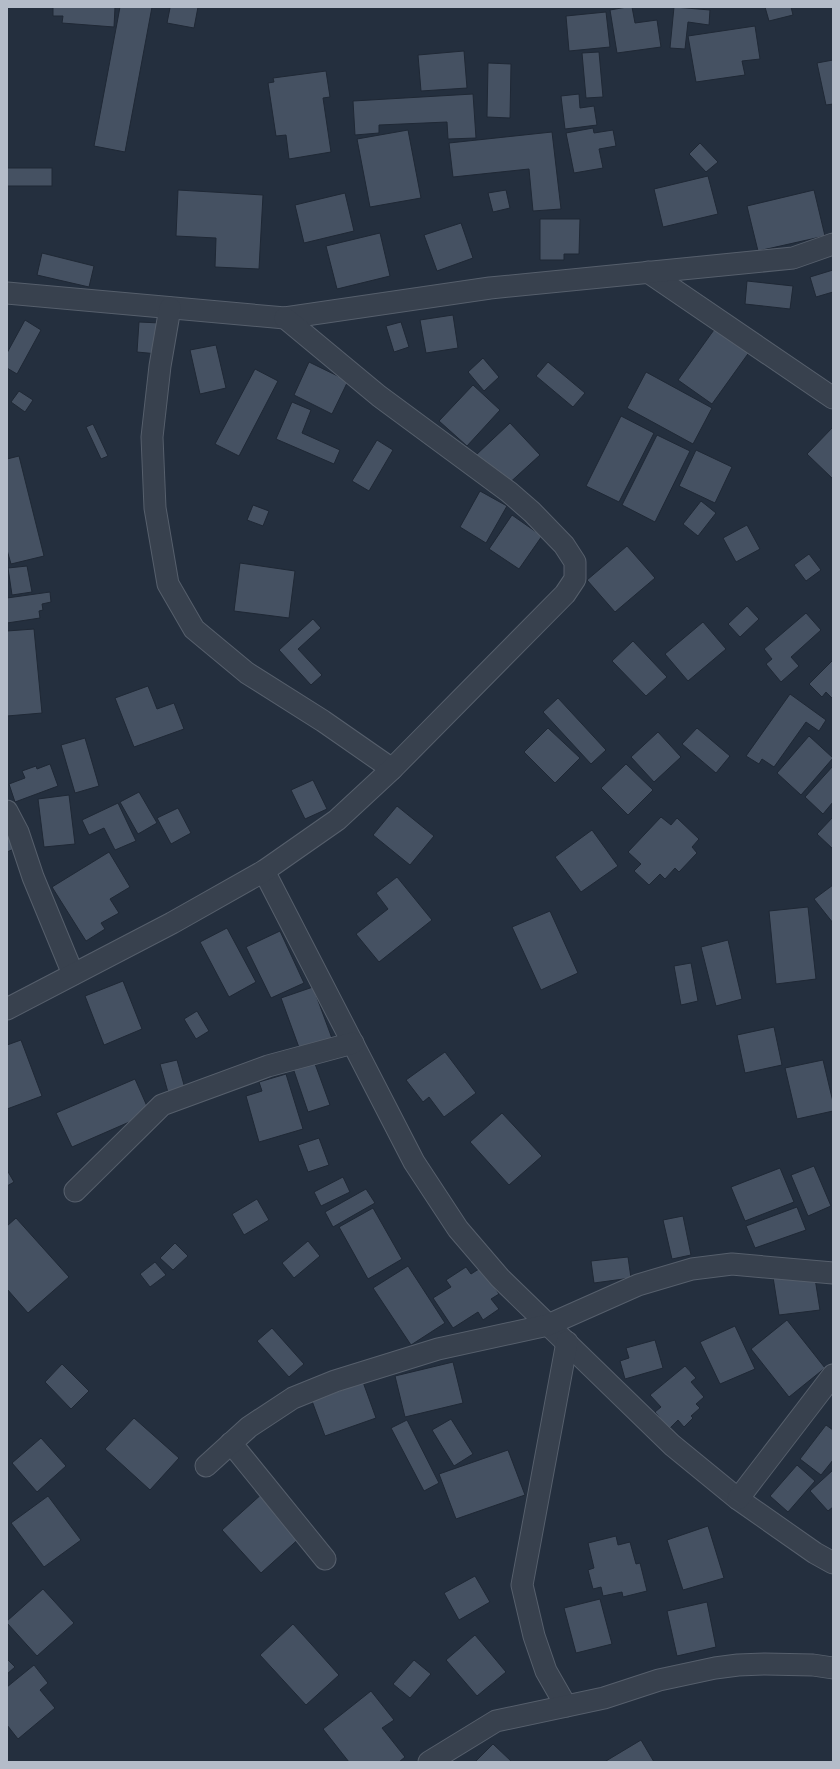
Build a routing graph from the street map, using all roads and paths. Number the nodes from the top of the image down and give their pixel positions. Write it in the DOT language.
graph roads {
  1 [pos="833,244"];
  2 [pos="648,272"];
  3 [pos="7,293"];
  4 [pos="170,308"];
  5 [pos="285,318"];
  6 [pos="833,398"];
  7 [pos="392,769"];
  8 [pos="7,811"];
  9 [pos="264,871"];
  10 [pos="73,974"];
  11 [pos="7,1009"];
  12 [pos="353,1042"];
  13 [pos="75,1191"];
  14 [pos="833,1273"];
  15 [pos="548,1325"];
  16 [pos="567,1342"];
  17 [pos="833,1375"];
  18 [pos="231,1443"];
  19 [pos="206,1466"];
  20 [pos="738,1499"];
  21 [pos="325,1560"];
  22 [pos="833,1563"];
  23 [pos="833,1668"];
  24 [pos="566,1706"];
  25 [pos="429,1762"];
  1 -- 2 [label="street"];
  2 -- 5 [label="street"];
  2 -- 6 [label="street"];
  3 -- 4 [label="street"];
  4 -- 5 [label="street"];
  4 -- 7 [label="street"];
  5 -- 7 [label="street"];
  7 -- 9 [label="street"];
  8 -- 10 [label="street"];
  9 -- 10 [label="street"];
  9 -- 12 [label="street"];
  10 -- 11 [label="street"];
  12 -- 13 [label="street"];
  12 -- 15 [label="street"];
  14 -- 15 [label="street"];
  15 -- 16 [label="street"];
  15 -- 18 [label="street"];
  16 -- 20 [label="street"];
  16 -- 24 [label="street"];
  17 -- 20 [label="street"];
  18 -- 19 [label="street"];
  18 -- 21 [label="street"];
  20 -- 22 [label="street"];
  23 -- 24 [label="street"];
  24 -- 25 [label="street"];
}
